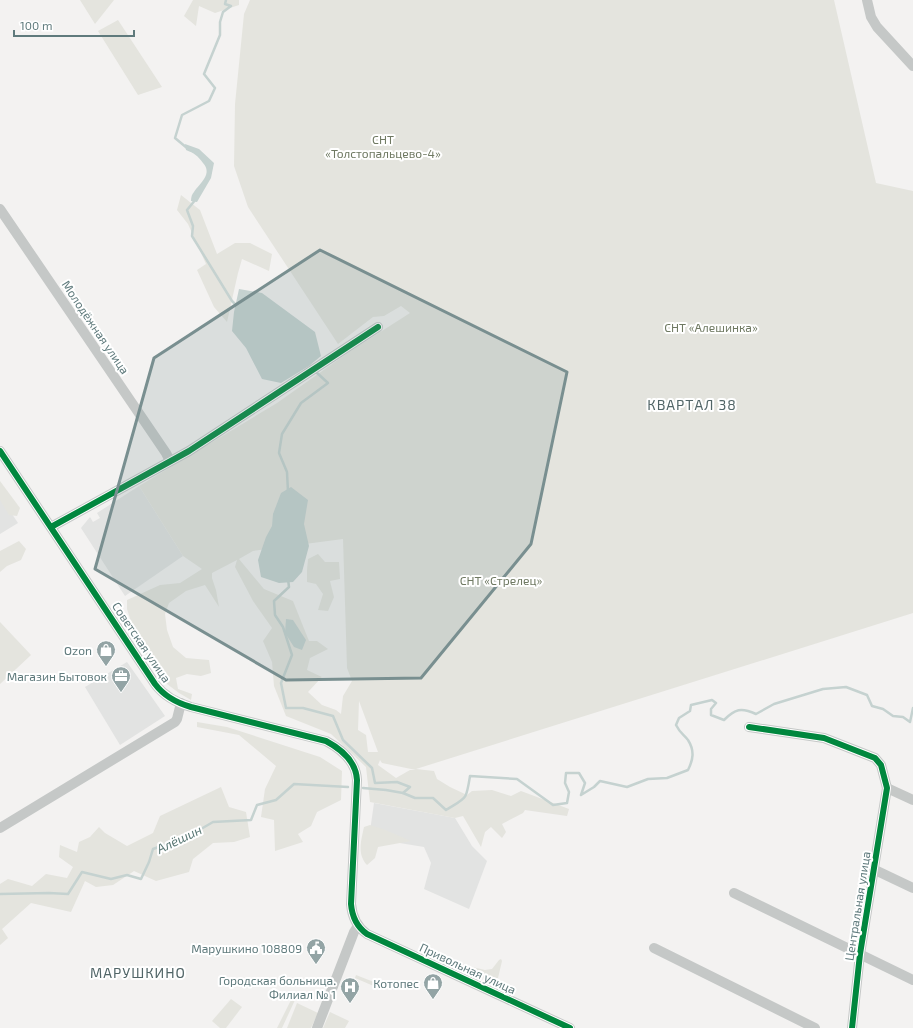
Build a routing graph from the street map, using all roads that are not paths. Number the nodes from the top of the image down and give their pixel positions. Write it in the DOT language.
graph roads {
  1 [pos="867,0"];
  2 [pos="913,66"];
  3 [pos="0,209"];
  4 [pos="378,327"];
  5 [pos="0,451"];
  6 [pos="170,461"];
  7 [pos="50,527"];
  8 [pos="181,703"];
  9 [pos="749,727"];
  10 [pos="887,788"];
  11 [pos="913,800"];
  12 [pos="0,828"];
  13 [pos="873,869"];
  14 [pos="913,888"];
  15 [pos="734,893"];
  16 [pos="358,926"];
  17 [pos="654,948"];
  18 [pos="860,954"];
  19 [pos="913,980"];
  20 [pos="318,1028"];
  21 [pos="570,1028"];
  22 [pos="815,1028"];
  23 [pos="852,1028"];
  1 -- 2 [label="street"];
  3 -- 6 [label="street, Молодёжная улица"];
  4 -- 6 [label="street"];
  5 -- 7 [label="street, Советская улица"];
  6 -- 7 [label="street"];
  7 -- 8 [label="street, Советская улица"];
  8 -- 12 [label="street"];
  8 -- 16 [label="street, Советская улица"];
  9 -- 10 [label="street"];
  10 -- 11 [label="street"];
  10 -- 13 [label="street, Центральная улица"];
  13 -- 14 [label="street"];
  13 -- 18 [label="street, Центральная улица"];
  15 -- 18 [label="street"];
  16 -- 20 [label="street"];
  16 -- 21 [label="street, Привольная улица"];
  17 -- 22 [label="street"];
  18 -- 19 [label="street"];
  18 -- 23 [label="street, Центральная улица"];
}
